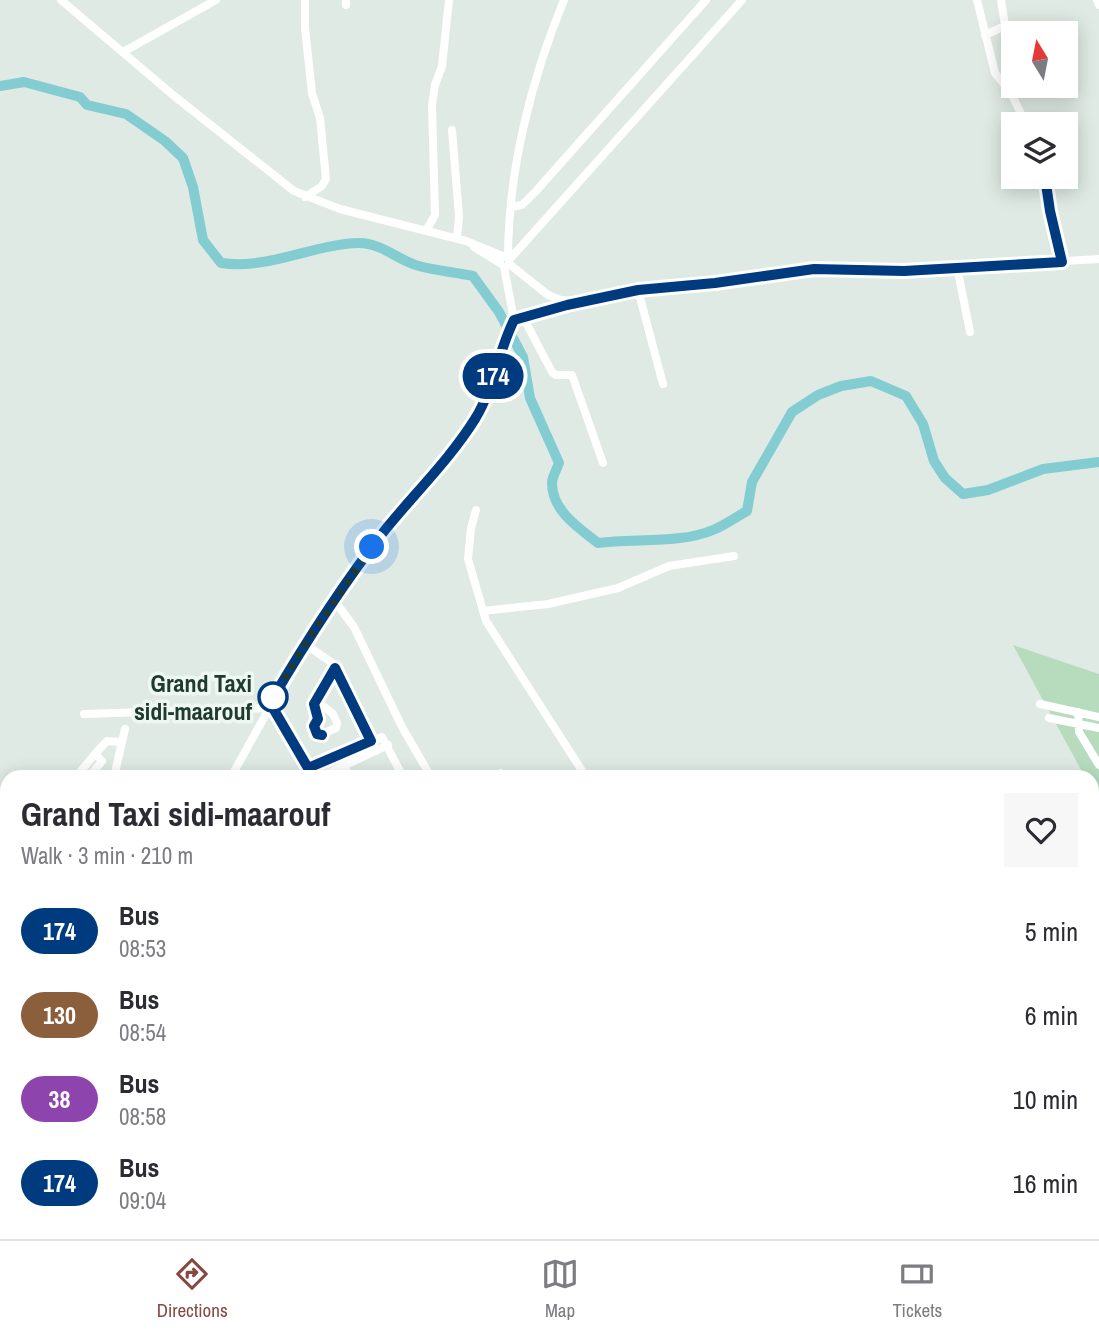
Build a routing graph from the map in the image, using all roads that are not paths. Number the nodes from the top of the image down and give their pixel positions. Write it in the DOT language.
graph roads {
  1 [pos="61,0"];
  2 [pos="216,0"];
  3 [pos="305,0"];
  4 [pos="449,0"];
  5 [pos="564,0"];
  6 [pos="706,0"];
  7 [pos="742,0"];
  8 [pos="977,0"];
  9 [pos="1001,0"];
  10 [pos="1097,0"];
  11 [pos="1099,5"];
  12 [pos="985,35"];
  13 [pos="124,52"];
  14 [pos="1020,112"];
  15 [pos="452,130"];
  16 [pos="1047,189"];
  17 [pos="305,197"];
  18 [pos="511,207"];
  19 [pos="427,229"];
  20 [pos="457,238"];
  21 [pos="1099,259"];
  22 [pos="506,262"];
  23 [pos="1062,262"];
  24 [pos="957,267"];
  25 [pos="638,290"];
  26 [pos="582,302"];
  27 [pos="519,319"];
  28 [pos="970,332"];
  29 [pos="663,384"];
  30 [pos="603,463"];
  31 [pos="476,510"];
  32 [pos="734,556"];
  33 [pos="334,600"];
  34 [pos="483,611"];
  35 [pos="305,644"];
  36 [pos="335,668"];
  37 [pos="315,699"];
  38 [pos="1040,704"];
  39 [pos="269,706"];
  40 [pos="1065,710"];
  41 [pos="1078,712"];
  42 [pos="84,714"];
  43 [pos="1099,717"];
  44 [pos="1049,718"];
  45 [pos="1063,721"];
  46 [pos="1078,724"];
  47 [pos="125,729"];
  48 [pos="1099,729"];
  49 [pos="371,741"];
  50 [pos="121,742"];
  51 [pos="388,745"];
  52 [pos="376,751"];
  53 [pos="96,754"];
  54 [pos="1099,765"];
  55 [pos="344,766"];
  56 [pos="308,768"];
  57 [pos="82,770"];
  58 [pos="95,770"];
  59 [pos="115,770"];
  60 [pos="235,770"];
  61 [pos="335,770"];
  62 [pos="346,770"];
  63 [pos="400,770"];
  64 [pos="427,770"];
  65 [pos="581,770"];
  1 -- 13 [label="street"];
  2 -- 13 [label="street"];
  3 -- 17 [label="street"];
  4 -- 19 [label="street"];
  5 -- 18 [label="street"];
  6 -- 18 [label="street"];
  7 -- 22 [label="street"];
  8 -- 12 [label="street"];
  9 -- 12 [label="street"];
  10 -- 11 [label="street"];
  12 -- 14 [label="street"];
  13 -- 17 [label="street"];
  15 -- 20 [label="street"];
  16 -- 23 [label="street"];
  17 -- 19 [label="street"];
  18 -- 22 [label="street"];
  19 -- 20 [label="street"];
  20 -- 22 [label="street"];
  21 -- 23 [label="street"];
  22 -- 26 [label="street"];
  22 -- 27 [label="street"];
  23 -- 24 [label="street"];
  24 -- 25 [label="street"];
  24 -- 28 [label="street"];
  25 -- 26 [label="street"];
  25 -- 29 [label="street"];
  26 -- 27 [label="street"];
  27 -- 30 [label="street"];
  27 -- 33 [label="street"];
  31 -- 34 [label="street"];
  32 -- 34 [label="street"];
  33 -- 35 [label="street"];
  33 -- 64 [label="street"];
  34 -- 65 [label="street"];
  35 -- 36 [label="street"];
  35 -- 39 [label="street"];
  36 -- 37 [label="street"];
  36 -- 49 [label="street"];
  38 -- 40 [label="street"];
  39 -- 42 [label="street"];
  39 -- 56 [label="street"];
  39 -- 60 [label="street"];
  40 -- 41 [label="street"];
  40 -- 45 [label="street"];
  41 -- 43 [label="street"];
  41 -- 46 [label="street"];
  44 -- 45 [label="street"];
  45 -- 46 [label="street"];
  46 -- 48 [label="street"];
  46 -- 54 [label="street"];
  47 -- 50 [label="street"];
  49 -- 51 [label="street"];
  49 -- 52 [label="street"];
  49 -- 56 [label="street"];
  50 -- 53 [label="street"];
  50 -- 59 [label="street"];
  51 -- 52 [label="street"];
  51 -- 63 [label="street"];
  52 -- 55 [label="street"];
  53 -- 57 [label="street"];
  53 -- 58 [label="street"];
  55 -- 61 [label="street"];
  55 -- 62 [label="street"];
}
